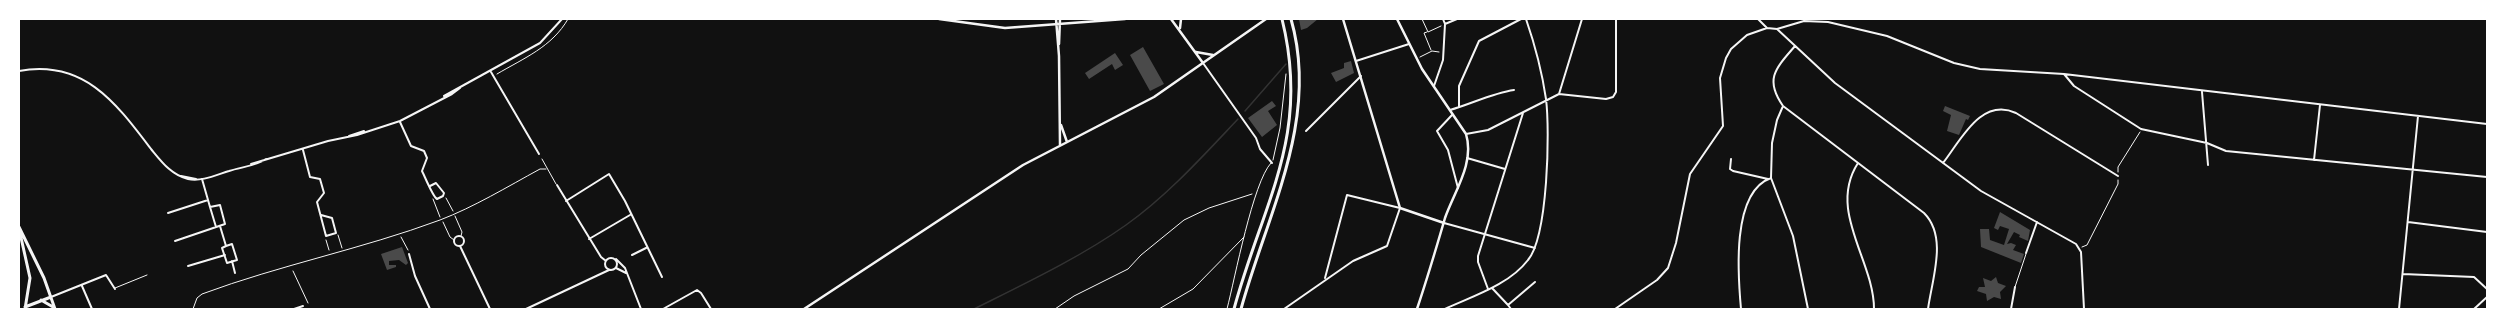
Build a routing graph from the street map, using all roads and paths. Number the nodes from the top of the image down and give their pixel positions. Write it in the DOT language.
graph roads {
  1 [pos="562,19"];
  2 [pos="568,19"];
  3 [pos="939,19"];
  4 [pos="1056,19"];
  5 [pos="1060,19"];
  6 [pos="1124,19"];
  7 [pos="1171,19"];
  8 [pos="1181,19"];
  9 [pos="1266,19"];
  10 [pos="1282,19"];
  11 [pos="1291,19"];
  12 [pos="1343,19"];
  13 [pos="1397,19"];
  14 [pos="1422,19"];
  15 [pos="1443,19"];
  16 [pos="1457,19"];
  17 [pos="1521,19"];
  18 [pos="1526,19"];
  19 [pos="1582,19"];
  20 [pos="1616,19"];
  21 [pos="1758,19"];
  22 [pos="1445,24"];
  23 [pos="1056,25"];
  24 [pos="1060,25"];
  25 [pos="1180,28"];
  26 [pos="1767,28"];
  27 [pos="1777,29"];
  28 [pos="1428,32"];
  29 [pos="1410,43"];
  30 [pos="1795,46"];
  31 [pos="1059,47"];
  32 [pos="1196,51"];
  33 [pos="1432,51"];
  34 [pos="1443,53"];
  35 [pos="1215,54"];
  36 [pos="1417,58"];
  37 [pos="1356,61"];
  38 [pos="1203,63"];
  39 [pos="19,71"];
  40 [pos="490,72"];
  41 [pos="1286,72"];
  42 [pos="497,74"];
  43 [pos="2064,74"];
  44 [pos="1361,76"];
  45 [pos="1434,86"];
  46 [pos="1514,90"];
  47 [pos="2202,92"];
  48 [pos="1559,94"];
  49 [pos="1546,99"];
  50 [pos="2320,105"];
  51 [pos="1783,106"];
  52 [pos="1459,107"];
  53 [pos="1450,110"];
  54 [pos="1523,112"];
  55 [pos="1453,114"];
  56 [pos="2418,116"];
  57 [pos="1060,120"];
  58 [pos="400,121"];
  59 [pos="2487,124"];
  60 [pos="2141,129"];
  61 [pos="1306,131"];
  62 [pos="1466,134"];
  63 [pos="1067,142"];
  64 [pos="2207,143"];
  65 [pos="1060,145"];
  66 [pos="303,150"];
  67 [pos="539,154"];
  68 [pos="1467,158"];
  69 [pos="542,159"];
  70 [pos="1731,160"];
  71 [pos="2314,160"];
  72 [pos="1272,162"];
  73 [pos="1858,163"];
  74 [pos="1943,163"];
  75 [pos="2208,165"];
  76 [pos="2412,168"];
  77 [pos="546,169"];
  78 [pos="1505,169"];
  79 [pos="2118,176"];
  80 [pos="2487,177"];
  81 [pos="1771,178"];
  82 [pos="202,179"];
  83 [pos="1768,179"];
  84 [pos="557,185"];
  85 [pos="430,186"];
  86 [pos="1458,188"];
  87 [pos="1257,193"];
  88 [pos="443,194"];
  89 [pos="434,197"];
  90 [pos="208,200"];
  91 [pos="566,201"];
  92 [pos="210,207"];
  93 [pos="1400,208"];
  94 [pos="453,211"];
  95 [pos="168,213"];
  96 [pos="321,215"];
  97 [pos="630,215"];
  98 [pos="440,217"];
  99 [pos="456,218"];
  100 [pos="443,222"];
  101 [pos="2037,222"];
  102 [pos="2408,222"];
  103 [pos="1444,223"];
  104 [pos="220,226"];
  105 [pos="19,227"];
  106 [pos="216,227"];
  107 [pos="2487,232"];
  108 [pos="336,233"];
  109 [pos="326,236"];
  110 [pos="401,236"];
  111 [pos="461,236"];
  112 [pos="1484,236"];
  113 [pos="1245,237"];
  114 [pos="590,239"];
  115 [pos="454,240"];
  116 [pos="175,241"];
  117 [pos="226,246"];
  118 [pos="460,246"];
  119 [pos="342,248"];
  120 [pos="646,248"];
  121 [pos="1535,248"];
  122 [pos="2079,248"];
  123 [pos="329,250"];
  124 [pos="409,254"];
  125 [pos="2026,254"];
  126 [pos="225,255"];
  127 [pos="632,255"];
  128 [pos="616,259"];
  129 [pos="232,261"];
  130 [pos="606,261"];
  131 [pos="188,266"];
  132 [pos="616,268"];
  133 [pos="609,270"];
  134 [pos="293,271"];
  135 [pos="235,273"];
  136 [pos="627,273"];
  137 [pos="2403,274"];
  138 [pos="147,275"];
  139 [pos="662,277"];
  140 [pos="1325,278"];
  141 [pos="1535,282"];
  142 [pos="82,286"];
  143 [pos="2014,287"];
  144 [pos="1492,288"];
  145 [pos="115,289"];
  146 [pos="1488,289"];
  147 [pos="2487,289"];
  148 [pos="51,297"];
  149 [pos="2487,298"];
  150 [pos="41,300"];
  151 [pos="308,303"];
  152 [pos="1508,305"];
  153 [pos="303,306"];
  154 [pos="25,308"];
  155 [pos="54,309"];
  156 [pos="92,309"];
  157 [pos="193,309"];
  158 [pos="294,309"];
  159 [pos="430,309"];
  160 [pos="490,309"];
  161 [pos="526,309"];
  162 [pos="641,309"];
  163 [pos="663,309"];
  164 [pos="711,309"];
  165 [pos="804,309"];
  166 [pos="1055,309"];
  167 [pos="1159,309"];
  168 [pos="1227,309"];
  169 [pos="1234,309"];
  170 [pos="1241,309"];
  171 [pos="1284,309"];
  172 [pos="1417,309"];
  173 [pos="1445,309"];
  174 [pos="1511,309"];
  175 [pos="1615,309"];
  176 [pos="1741,309"];
  177 [pos="1808,309"];
  178 [pos="1874,309"];
  179 [pos="1928,309"];
  180 [pos="2011,309"];
  181 [pos="2084,309"];
  182 [pos="2399,309"];
  183 [pos="2474,309"];
  1 -- 40 [label="street"];
  2 -- 42 [label="path"];
  3 -- 23 [label="street"];
  4 -- 23 [label="street"];
  5 -- 24 [label="street"];
  6 -- 24 [label="street"];
  7 -- 25 [label="street"];
  8 -- 25 [label="street"];
  9 -- 35 [label="street"];
  10 -- 169 [label="main road"];
  11 -- 170 [label="main road"];
  12 -- 37 [label="street"];
  13 -- 29 [label="street"];
  14 -- 28 [label="path"];
  15 -- 22 [label="street"];
  16 -- 22 [label="street"];
  17 -- 52 [label="street"];
  18 -- 49 [label="street"];
  19 -- 48 [label="street"];
  20 -- 48 [label="street"];
  21 -- 26 [label="street"];
  22 -- 28 [label="path"];
  22 -- 34 [label="street"];
  23 -- 24 [label="street"];
  23 -- 31 [label="street"];
  24 -- 31 [label="street"];
  25 -- 32 [label="street"];
  26 -- 27 [label="street"];
  26 -- 175 [label="street"];
  27 -- 30 [label="street"];
  27 -- 43 [label="street"];
  28 -- 33 [label="path"];
  29 -- 36 [label="street"];
  29 -- 37 [label="street"];
  30 -- 51 [label="street"];
  30 -- 74 [label="street"];
  31 -- 57 [label="street"];
  32 -- 35 [label="street"];
  32 -- 38 [label="street"];
  33 -- 34 [label="path"];
  33 -- 36 [label="path"];
  34 -- 45 [label="street"];
  35 -- 38 [label="street"];
  36 -- 45 [label="street"];
  37 -- 44 [label="street"];
  38 -- 63 [label="street"];
  38 -- 72 [label="street"];
  39 -- 82 [label="street"];
  40 -- 58 [label="street"];
  40 -- 67 [label="street"];
  41 -- 72 [label="path"];
  43 -- 47 [label="street"];
  43 -- 60 [label="street"];
  44 -- 61 [label="street"];
  44 -- 93 [label="street"];
  45 -- 53 [label="street"];
  46 -- 52 [label="street"];
  47 -- 50 [label="street"];
  47 -- 64 [label="street"];
  48 -- 49 [label="street"];
  49 -- 54 [label="street"];
  49 -- 121 [label="street"];
  50 -- 56 [label="street"];
  50 -- 71 [label="street"];
  51 -- 73 [label="street"];
  51 -- 81 [label="street"];
  52 -- 53 [label="street"];
  53 -- 55 [label="street"];
  54 -- 62 [label="street"];
  54 -- 78 [label="street"];
  55 -- 62 [label="street"];
  55 -- 86 [label="street"];
  56 -- 59 [label="street"];
  56 -- 76 [label="street"];
  57 -- 63 [label="street"];
  57 -- 65 [label="street"];
  58 -- 66 [label="street"];
  58 -- 85 [label="street"];
  60 -- 64 [label="street"];
  60 -- 79 [label="path"];
  62 -- 68 [label="street"];
  63 -- 65 [label="street"];
  64 -- 71 [label="street"];
  64 -- 75 [label="street"];
  65 -- 165 [label="street"];
  66 -- 82 [label="street"];
  66 -- 96 [label="street"];
  68 -- 78 [label="street"];
  68 -- 86 [label="street"];
  69 -- 77 [label="lane"];
  70 -- 83 [label="street"];
  71 -- 76 [label="street"];
  72 -- 87 [label="lane"];
  73 -- 178 [label="street"];
  73 -- 179 [label="street"];
  74 -- 79 [label="street"];
  74 -- 101 [label="street"];
  76 -- 80 [label="street"];
  76 -- 102 [label="street"];
  77 -- 84 [label="lane"];
  77 -- 157 [label="lane"];
  78 -- 112 [label="street"];
  79 -- 122 [label="path"];
  81 -- 83 [label="street"];
  81 -- 177 [label="street"];
  82 -- 90 [label="street"];
  83 -- 176 [label="street"];
  84 -- 91 [label="street"];
  85 -- 88 [label="street"];
  85 -- 89 [label="street"];
  86 -- 103 [label="street"];
  87 -- 113 [label="lane"];
  87 -- 166 [label="path"];
  88 -- 89 [label="street"];
  88 -- 94 [label="path"];
  89 -- 98 [label="path"];
  90 -- 92 [label="street"];
  90 -- 95 [label="street"];
  91 -- 97 [label="street"];
  91 -- 114 [label="street"];
  92 -- 104 [label="street"];
  92 -- 106 [label="street"];
  93 -- 103 [label="street"];
  93 -- 140 [label="street"];
  93 -- 140 [label="street"];
  96 -- 108 [label="street"];
  96 -- 109 [label="street"];
  97 -- 114 [label="street"];
  97 -- 120 [label="street"];
  99 -- 111 [label="path"];
  100 -- 115 [label="path"];
  101 -- 122 [label="street"];
  101 -- 125 [label="street"];
  102 -- 107 [label="street"];
  102 -- 137 [label="street"];
  103 -- 112 [label="street"];
  103 -- 172 [label="street"];
  104 -- 106 [label="street"];
  104 -- 117 [label="street"];
  105 -- 148 [label="main road"];
  105 -- 154 [label="main road"];
  106 -- 116 [label="street"];
  108 -- 109 [label="street"];
  108 -- 119 [label="path"];
  109 -- 123 [label="path"];
  110 -- 124 [label="path"];
  111 -- 115 [label="street"];
  111 -- 118 [label="street"];
  112 -- 121 [label="street"];
  112 -- 146 [label="street"];
  113 -- 167 [label="lane"];
  113 -- 168 [label="lane"];
  114 -- 130 [label="street"];
  115 -- 118 [label="street"];
  117 -- 126 [label="street"];
  117 -- 129 [label="street"];
  118 -- 160 [label="street"];
  120 -- 127 [label="street"];
  120 -- 139 [label="street"];
  121 -- 144 [label="street"];
  122 -- 181 [label="street"];
  124 -- 159 [label="street"];
  125 -- 143 [label="lane"];
  126 -- 129 [label="street"];
  126 -- 131 [label="street"];
  128 -- 130 [label="street"];
  128 -- 132 [label="street"];
  128 -- 136 [label="street"];
  129 -- 135 [label="street"];
  130 -- 133 [label="street"];
  132 -- 133 [label="street"];
  132 -- 136 [label="street"];
  133 -- 161 [label="street"];
  134 -- 151 [label="path"];
  136 -- 162 [label="street"];
  137 -- 147 [label="street"];
  137 -- 182 [label="street"];
  138 -- 145 [label="lane"];
  140 -- 171 [label="street"];
  141 -- 152 [label="street"];
  142 -- 145 [label="street"];
  142 -- 148 [label="street"];
  142 -- 156 [label="street"];
  143 -- 180 [label="street"];
  144 -- 146 [label="street"];
  144 -- 152 [label="street"];
  146 -- 173 [label="street"];
  148 -- 150 [label="main road"];
  148 -- 155 [label="main road"];
  149 -- 183 [label="street"];
  150 -- 154 [label="main road"];
  150 -- 155 [label="main road"];
  152 -- 174 [label="street"];
  153 -- 158 [label="street"];
  163 -- 164 [label="street"];
}
